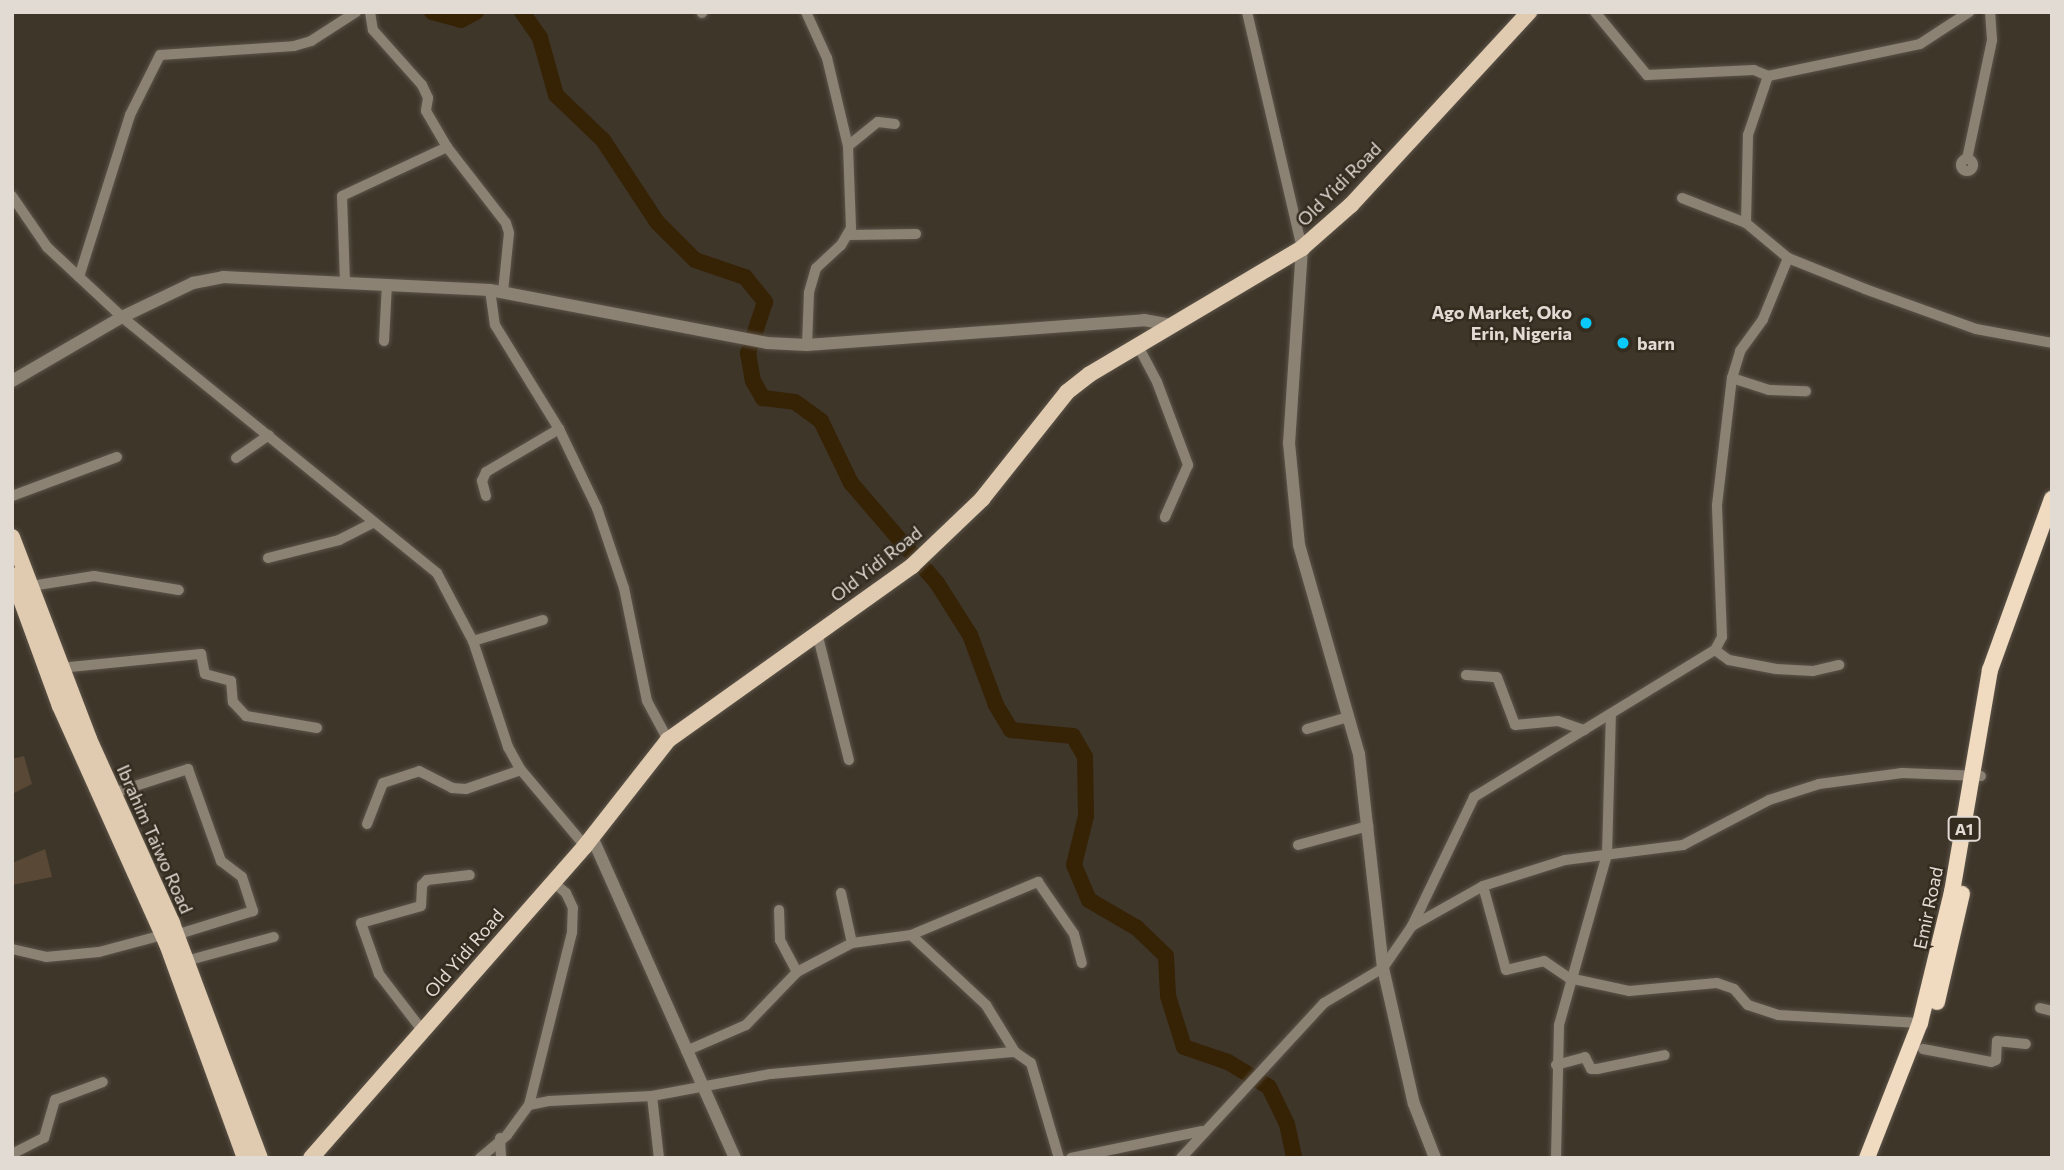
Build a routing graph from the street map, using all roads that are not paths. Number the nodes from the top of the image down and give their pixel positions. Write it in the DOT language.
graph roads {
  1 [pos="356,12"];
  2 [pos="369,12"];
  3 [pos="806,12"];
  4 [pos="1247,12"];
  5 [pos="1529,12"];
  6 [pos="1595,12"];
  7 [pos="1969,12"];
  8 [pos="1990,12"];
  9 [pos="1953,17"];
  10 [pos="1768,76"];
  11 [pos="895,124"];
  12 [pos="848,146"];
  13 [pos="447,147"];
  14 [pos="1967,159"];
  15 [pos="12,196"];
  16 [pos="1682,198"];
  17 [pos="1746,223"];
  18 [pos="916,234"];
  19 [pos="849,235"];
  20 [pos="1302,248"];
  21 [pos="1788,258"];
  22 [pos="79,277"];
  23 [pos="345,282"];
  24 [pos="387,284"];
  25 [pos="496,291"];
  26 [pos="121,317"];
  27 [pos="1173,324"];
  28 [pos="384,341"];
  29 [pos="1137,344"];
  30 [pos="2052,344"];
  31 [pos="807,345"];
  32 [pos="1732,378"];
  33 [pos="12,382"];
  34 [pos="1806,391"];
  35 [pos="559,429"];
  36 [pos="269,435"];
  37 [pos="117,457"];
  38 [pos="236,458"];
  39 [pos="12,496"];
  40 [pos="486,496"];
  41 [pos="2052,499"];
  42 [pos="1165,517"];
  43 [pos="2052,521"];
  44 [pos="372,523"];
  45 [pos="12,537"];
  46 [pos="268,558"];
  47 [pos="12,575"];
  48 [pos="31,586"];
  49 [pos="179,590"];
  50 [pos="543,620"];
  51 [pos="817,633"];
  52 [pos="473,641"];
  53 [pos="1714,650"];
  54 [pos="1839,665"];
  55 [pos="60,668"];
  56 [pos="1466,675"];
  57 [pos="1611,715"];
  58 [pos="1348,717"];
  59 [pos="317,728"];
  60 [pos="1307,729"];
  61 [pos="1584,730"];
  62 [pos="668,740"];
  63 [pos="849,760"];
  64 [pos="521,770"];
  65 [pos="1977,776"];
  66 [pos="113,793"];
  67 [pos="367,824"];
  68 [pos="1368,826"];
  69 [pos="588,842"];
  70 [pos="1298,845"];
  71 [pos="1607,854"];
  72 [pos="470,875"];
  73 [pos="553,881"];
  74 [pos="1483,886"];
  75 [pos="841,893"];
  76 [pos="779,910"];
  77 [pos="1412,926"];
  78 [pos="169,935"];
  79 [pos="911,935"];
  80 [pos="274,937"];
  81 [pos="852,943"];
  82 [pos="12,949"];
  83 [pos="186,961"];
  84 [pos="1082,963"];
  85 [pos="1383,968"];
  86 [pos="797,972"];
  87 [pos="1569,978"];
  88 [pos="2040,1008"];
  89 [pos="2052,1011"];
  90 [pos="1920,1023"];
  91 [pos="422,1030"];
  92 [pos="2026,1044"];
  93 [pos="1923,1049"];
  94 [pos="686,1051"];
  95 [pos="1015,1052"];
  96 [pos="1665,1055"];
  97 [pos="1556,1065"];
  98 [pos="103,1082"];
  99 [pos="701,1084"];
  100 [pos="652,1096"];
  101 [pos="528,1105"];
  102 [pos="1202,1131"];
  103 [pos="500,1138"];
  104 [pos="12,1154"];
  105 [pos="245,1158"];
  106 [pos="260,1158"];
  107 [pos="311,1158"];
  108 [pos="480,1158"];
  109 [pos="501,1158"];
  110 [pos="659,1158"];
  111 [pos="736,1158"];
  112 [pos="1059,1158"];
  113 [pos="1070,1158"];
  114 [pos="1181,1158"];
  115 [pos="1435,1158"];
  116 [pos="1556,1158"];
  117 [pos="1867,1158"];
  118 [pos="1877,1158"];
  1 -- 22 [label="street"];
  2 -- 13 [label="street"];
  3 -- 12 [label="street"];
  4 -- 20 [label="street"];
  5 -- 20 [label="main road, Old Yidi Road"];
  6 -- 10 [label="street"];
  7 -- 9 [label="street"];
  8 -- 14 [label="street"];
  9 -- 10 [label="street"];
  10 -- 17 [label="street"];
  11 -- 12 [label="street"];
  12 -- 19 [label="street"];
  13 -- 23 [label="street"];
  13 -- 25 [label="street"];
  15 -- 22 [label="street"];
  16 -- 17 [label="street"];
  17 -- 21 [label="street"];
  18 -- 19 [label="street"];
  19 -- 31 [label="street"];
  20 -- 27 [label="main road, Old Yidi Road"];
  20 -- 58 [label="street"];
  21 -- 30 [label="street"];
  21 -- 32 [label="street"];
  22 -- 26 [label="street"];
  23 -- 24 [label="street"];
  23 -- 26 [label="street"];
  24 -- 25 [label="street"];
  24 -- 28 [label="street"];
  25 -- 31 [label="street"];
  25 -- 35 [label="street"];
  26 -- 33 [label="street"];
  26 -- 36 [label="street"];
  27 -- 29 [label="main road, Old Yidi Road"];
  27 -- 31 [label="street"];
  29 -- 42 [label="street"];
  29 -- 51 [label="main road, Old Yidi Road"];
  32 -- 34 [label="street"];
  32 -- 53 [label="street"];
  35 -- 40 [label="street"];
  35 -- 62 [label="street"];
  36 -- 38 [label="street"];
  36 -- 44 [label="street"];
  37 -- 39 [label="street"];
  41 -- 65 [label="highway, Emir Road / A1"];
  43 -- 65 [label="highway, Emir Road / A1"];
  44 -- 46 [label="street"];
  44 -- 52 [label="street"];
  45 -- 48 [label="main road, Ibrahim Taiwo Road"];
  47 -- 78 [label="main road, Ibrahim Taiwo Road"];
  48 -- 49 [label="street"];
  48 -- 55 [label="main road, Ibrahim Taiwo Road"];
  50 -- 52 [label="street"];
  51 -- 62 [label="main road, Old Yidi Road"];
  51 -- 63 [label="street"];
  52 -- 64 [label="street"];
  53 -- 54 [label="street"];
  53 -- 57 [label="street"];
  55 -- 59 [label="street"];
  55 -- 66 [label="main road, Ibrahim Taiwo Road"];
  56 -- 61 [label="street"];
  57 -- 61 [label="street"];
  57 -- 71 [label="street"];
  58 -- 60 [label="street"];
  58 -- 68 [label="street"];
  61 -- 77 [label="street"];
  62 -- 69 [label="main road, Old Yidi Road"];
  64 -- 67 [label="street"];
  64 -- 69 [label="street"];
  65 -- 71 [label="street"];
  65 -- 90 [label="highway, Emir Road / A1"];
  65 -- 93 [label="highway, Emir Road / A1"];
  66 -- 78 [label="main road, Ibrahim Taiwo Road"];
  66 -- 78 [label="street"];
  68 -- 70 [label="street"];
  68 -- 85 [label="street"];
  69 -- 73 [label="main road, Old Yidi Road"];
  69 -- 94 [label="street"];
  71 -- 74 [label="street"];
  71 -- 87 [label="street"];
  72 -- 91 [label="street"];
  73 -- 91 [label="main road, Old Yidi Road"];
  73 -- 101 [label="street"];
  74 -- 77 [label="street"];
  74 -- 87 [label="street"];
  75 -- 81 [label="street"];
  76 -- 86 [label="street"];
  77 -- 85 [label="street"];
  78 -- 82 [label="street"];
  78 -- 83 [label="main road, Ibrahim Taiwo Road"];
  78 -- 105 [label="main road, Ibrahim Taiwo Road"];
  79 -- 81 [label="street"];
  79 -- 84 [label="street"];
  79 -- 95 [label="street"];
  80 -- 83 [label="street"];
  81 -- 86 [label="street"];
  83 -- 106 [label="main road, Ibrahim Taiwo Road"];
  85 -- 102 [label="street"];
  85 -- 115 [label="street"];
  86 -- 94 [label="street"];
  87 -- 90 [label="street"];
  87 -- 97 [label="street"];
  88 -- 89 [label="street"];
  90 -- 117 [label="highway, Emir Road / A1"];
  91 -- 107 [label="main road, Old Yidi Road"];
  92 -- 93 [label="street"];
  93 -- 118 [label="highway, Emir Road / A1"];
  94 -- 99 [label="street"];
  95 -- 99 [label="street"];
  95 -- 112 [label="street"];
  96 -- 97 [label="street"];
  97 -- 116 [label="street"];
  98 -- 104 [label="street"];
  99 -- 100 [label="street"];
  99 -- 111 [label="street"];
  100 -- 101 [label="street"];
  100 -- 110 [label="street"];
  101 -- 103 [label="street"];
  102 -- 113 [label="street"];
  102 -- 114 [label="street"];
  103 -- 108 [label="street"];
  103 -- 109 [label="street"];
}
